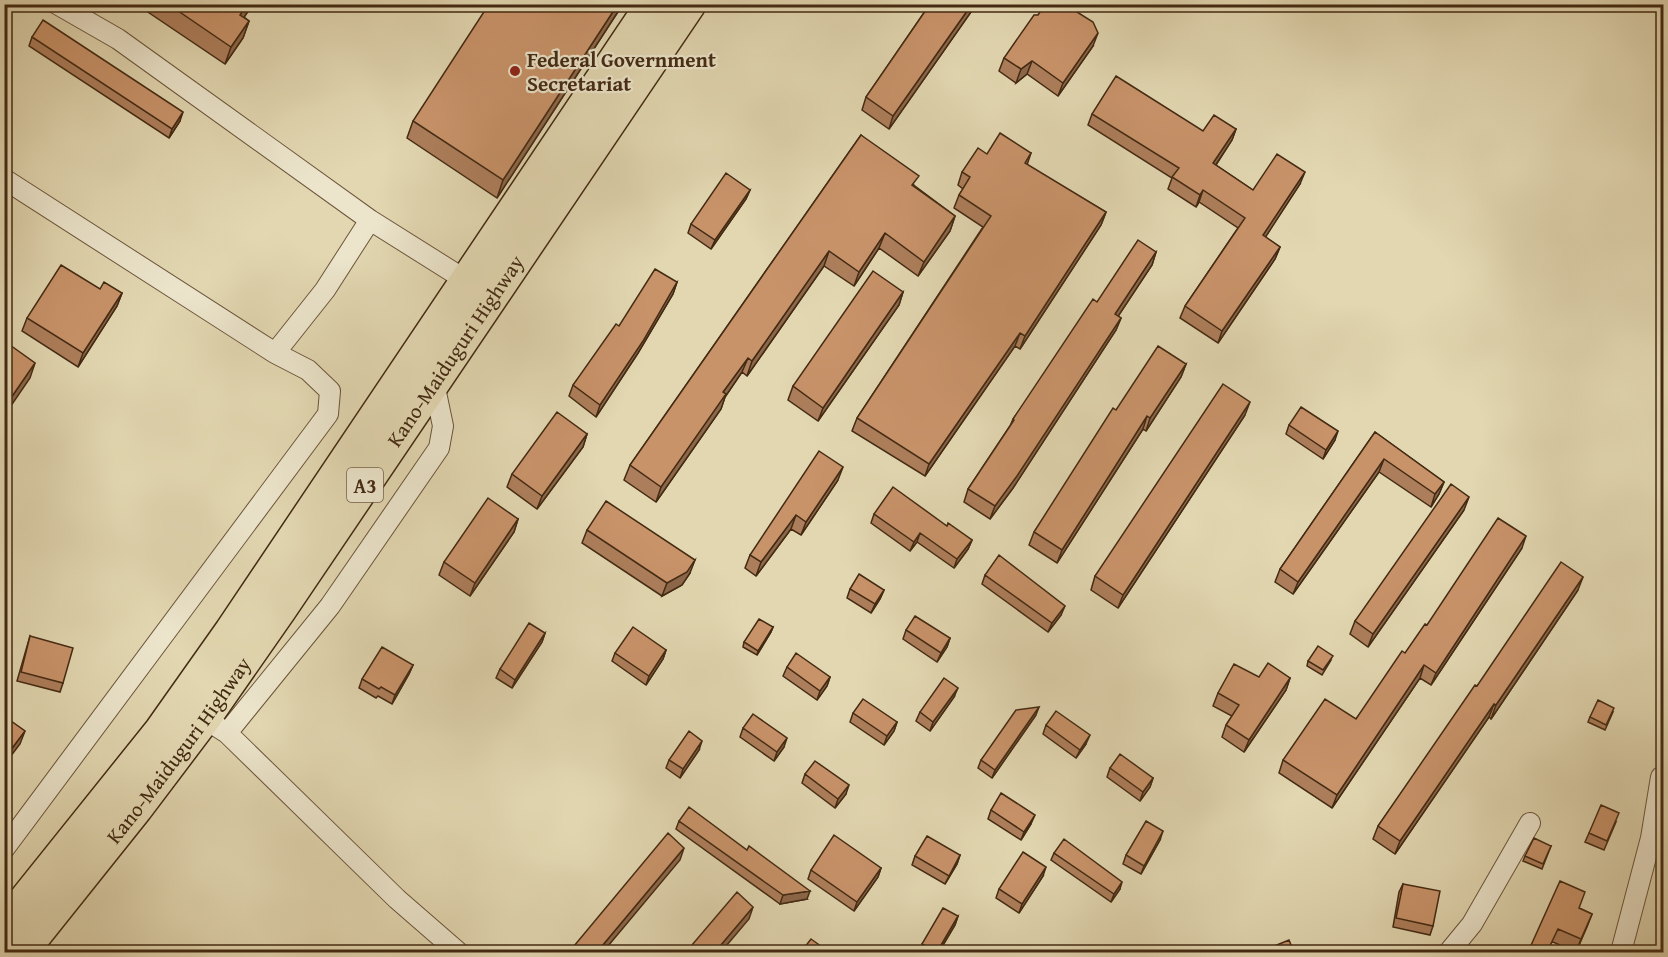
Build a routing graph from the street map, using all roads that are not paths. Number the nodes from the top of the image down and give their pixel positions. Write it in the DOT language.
graph roads {
  1 [pos="57,4"];
  2 [pos="653,4"];
  3 [pos="689,4"];
  4 [pos="4,179"];
  5 [pos="370,220"];
  6 [pos="480,289"];
  7 [pos="275,353"];
  8 [pos="215,725"];
  9 [pos="1664,777"];
  10 [pos="1530,823"];
  11 [pos="4,849"];
  12 [pos="4,927"];
  13 [pos="21,952"];
  14 [pos="458,952"];
  15 [pos="1449,952"];
  16 [pos="1621,952"];
  1 -- 5 [label="street"];
  2 -- 6 [label="highway, Kano-Maiduguri Highway / A3"];
  3 -- 6 [label="highway, Kano-Maiduguri Highway / A3"];
  4 -- 7 [label="street"];
  5 -- 6 [label="street"];
  5 -- 7 [label="street"];
  6 -- 8 [label="highway, Kano-Maiduguri Highway / A3"];
  6 -- 12 [label="highway, Kano-Maiduguri Highway / A3"];
  7 -- 11 [label="street"];
  8 -- 13 [label="highway, Kano-Maiduguri Highway / A3"];
  8 -- 14 [label="street"];
  9 -- 16 [label="street"];
  10 -- 15 [label="street"];
}
